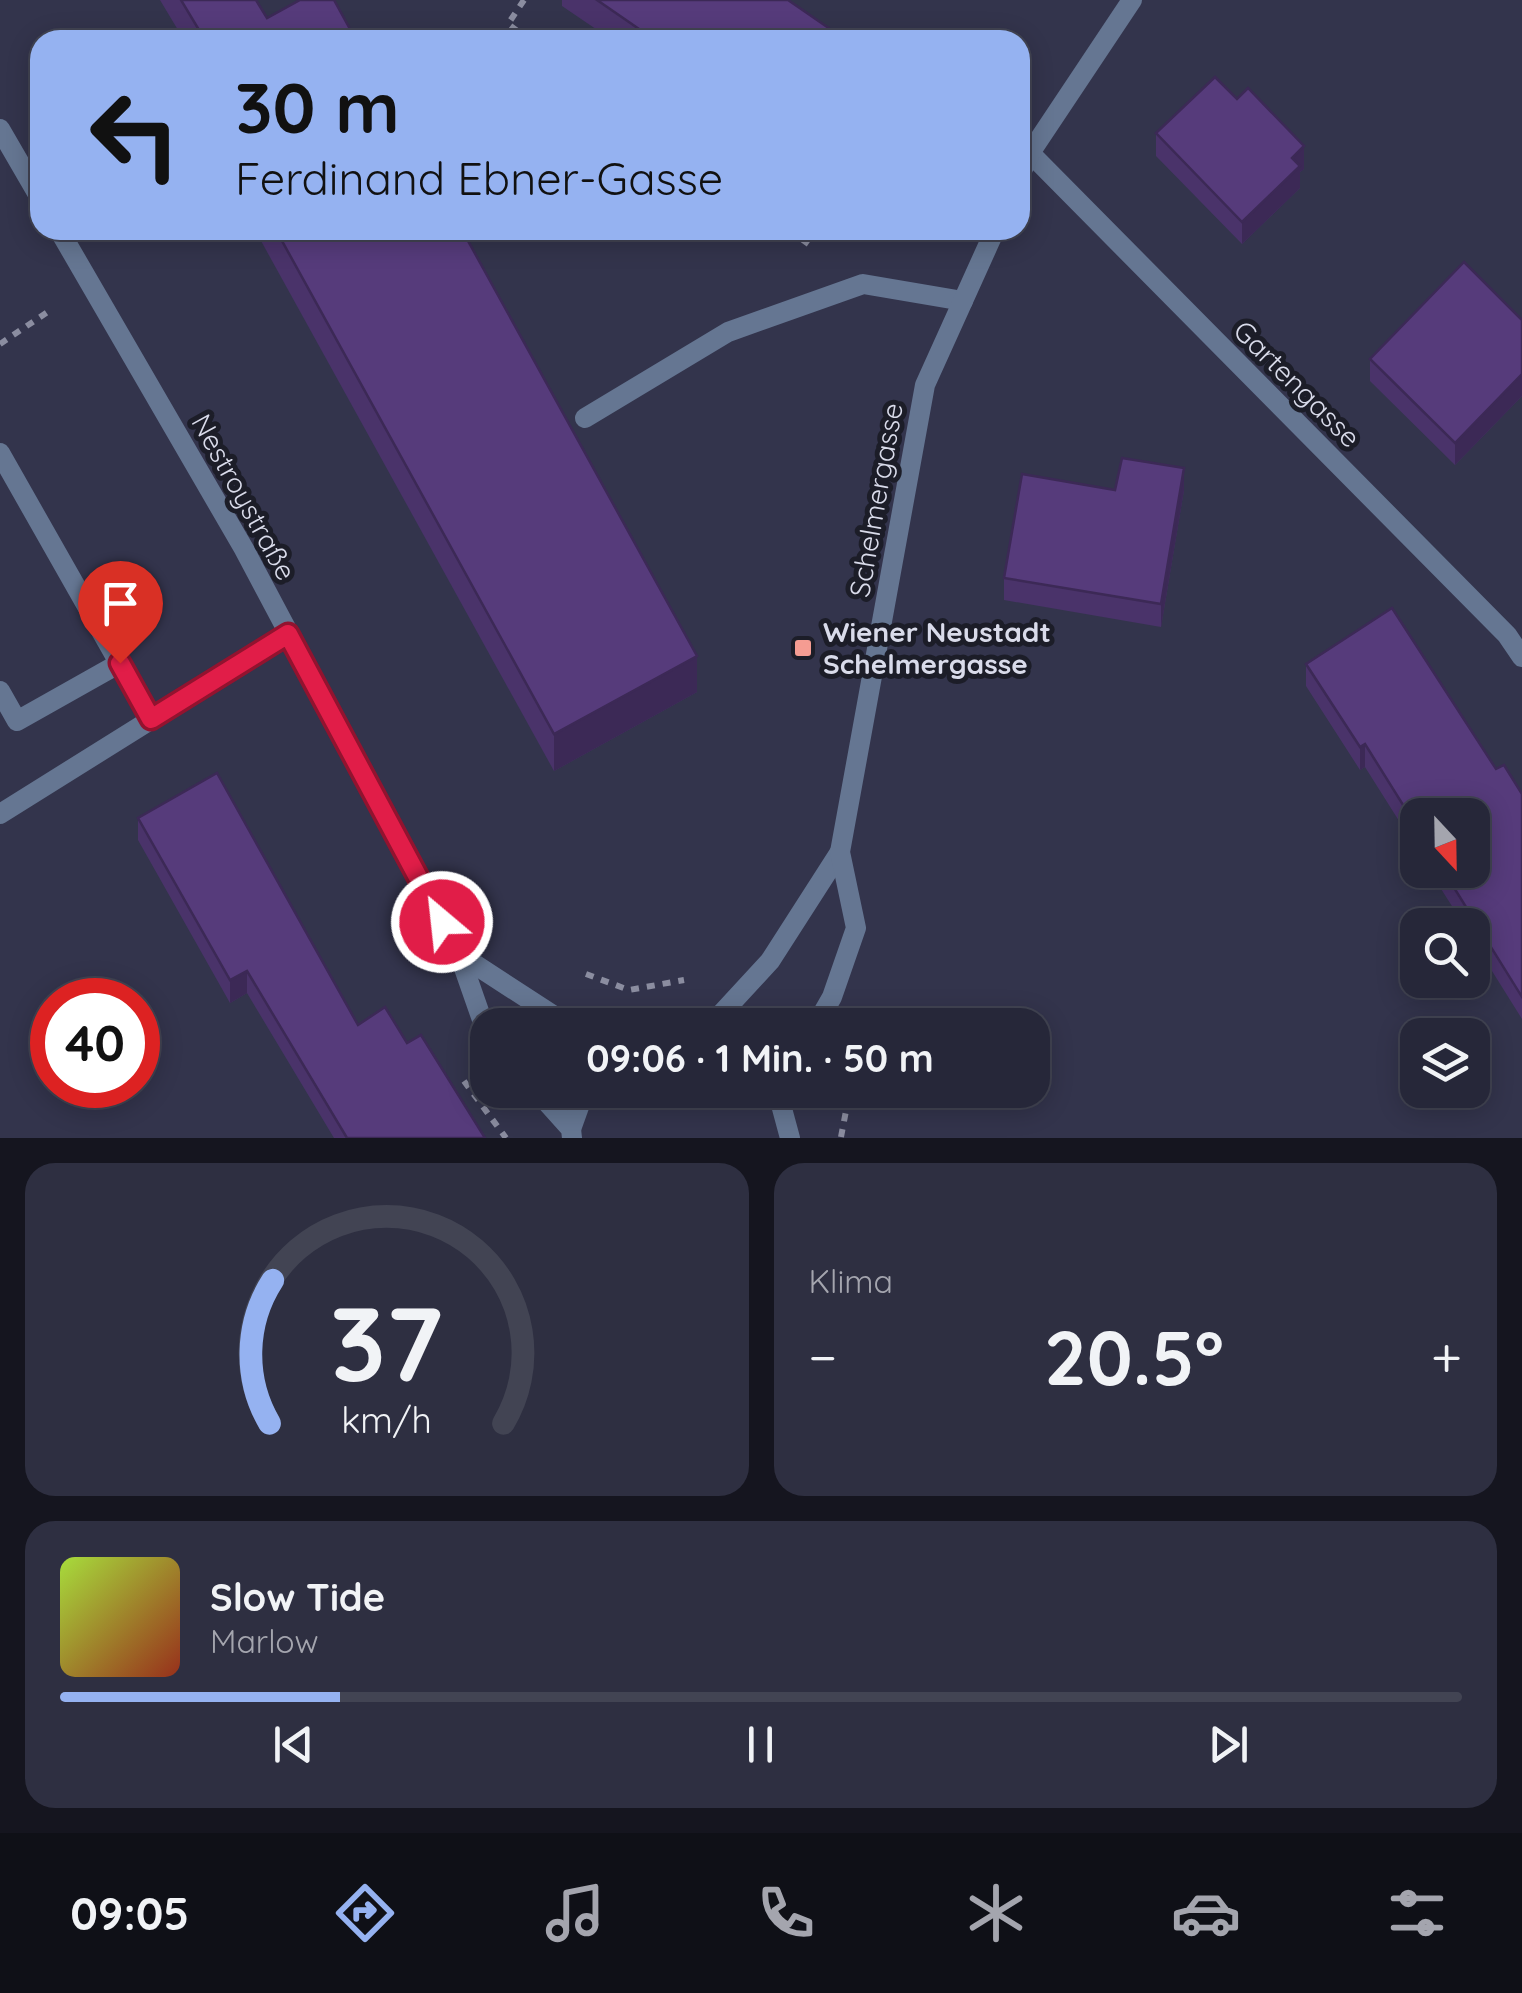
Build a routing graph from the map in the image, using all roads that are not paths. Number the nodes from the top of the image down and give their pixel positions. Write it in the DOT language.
graph roads {
  1 [pos="1132,0"];
  2 [pos="0,129"];
  3 [pos="1030,154"];
  4 [pos="30,181"];
  5 [pos="65,240"];
  6 [pos="991,240"];
  7 [pos="964,301"];
  8 [pos="585,418"];
  9 [pos="0,453"];
  10 [pos="288,634"];
  11 [pos="1522,657"];
  12 [pos="120,663"];
  13 [pos="0,691"];
  14 [pos="151,719"];
  15 [pos="0,814"];
  16 [pos="840,852"];
  17 [pos="459,954"];
  18 [pos="478,1008"];
  19 [pos="542,1008"];
  20 [pos="727,1008"];
  21 [pos="826,1008"];
  22 [pos="550,1108"];
  23 [pos="579,1108"];
  24 [pos="782,1108"];
  25 [pos="571,1134"];
  26 [pos="790,1138"];
  1 -- 3 [label="street"];
  2 -- 4 [label="street"];
  3 -- 11 [label="street, Gartengasse"];
  5 -- 10 [label="street, Nestroystraße"];
  6 -- 7 [label="street, Schelmergasse"];
  7 -- 8 [label="street"];
  7 -- 16 [label="street, Schelmergasse"];
  9 -- 12 [label="street"];
  10 -- 14 [label="street"];
  10 -- 17 [label="street, Nestroystraße"];
  12 -- 13 [label="street"];
  12 -- 14 [label="street"];
  14 -- 15 [label="street"];
  16 -- 20 [label="street, Schelmergasse"];
  16 -- 21 [label="street, Schelmergasse"];
  17 -- 18 [label="street, Nestroystraße"];
  17 -- 19 [label="street, Nestroystraße"];
  22 -- 25 [label="street"];
  23 -- 25 [label="street"];
  24 -- 26 [label="street"];
}
